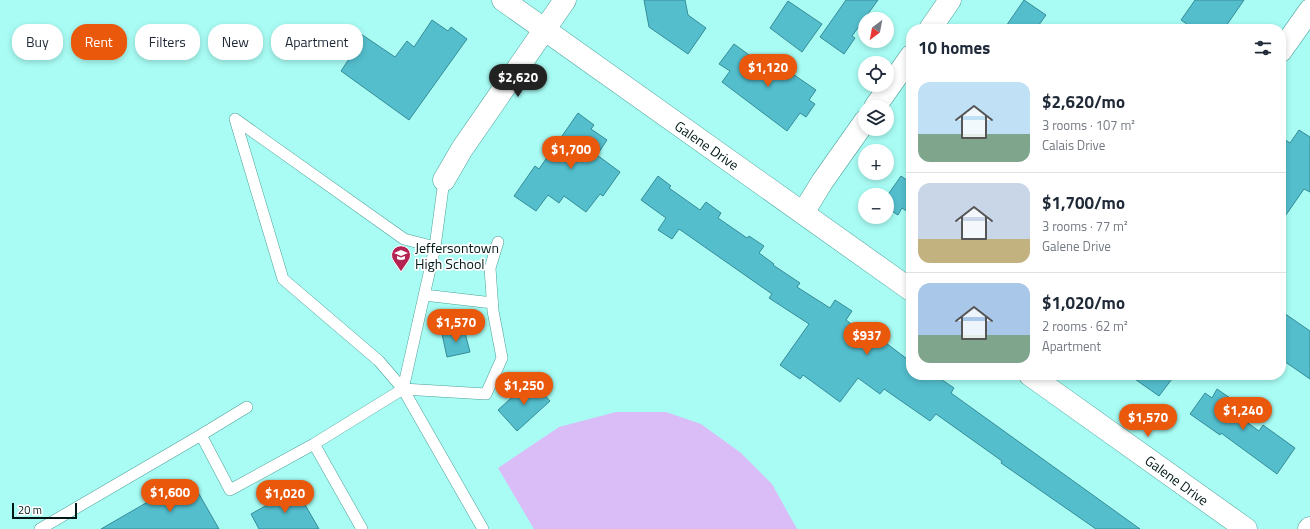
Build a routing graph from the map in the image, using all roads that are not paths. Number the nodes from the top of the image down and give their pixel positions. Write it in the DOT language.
graph roads {
  1 [pos="504,0"];
  2 [pos="565,0"];
  3 [pos="950,0"];
  4 [pos="1310,10"];
  5 [pos="933,24"];
  6 [pos="544,29"];
  7 [pos="1286,44"];
  8 [pos="906,63"];
  9 [pos="880,100"];
  10 [pos="858,131"];
  11 [pos="444,180"];
  12 [pos="803,213"];
  13 [pos="498,242"];
  14 [pos="435,247"];
  15 [pos="906,286"];
  16 [pos="424,294"];
  17 [pos="493,303"];
  18 [pos="1044,380"];
  19 [pos="403,389"];
  20 [pos="247,407"];
  21 [pos="201,435"];
  22 [pos="314,444"];
  23 [pos="40,529"];
  24 [pos="362,529"];
  25 [pos="483,529"];
  26 [pos="1246,529"];
  1 -- 6 [label="street, Galene Drive"];
  2 -- 6 [label="street"];
  3 -- 5 [label="street"];
  4 -- 7 [label="street"];
  6 -- 11 [label="street"];
  6 -- 12 [label="street, Galene Drive"];
  8 -- 9 [label="street"];
  10 -- 12 [label="street"];
  11 -- 14 [label="lane"];
  12 -- 15 [label="street, Galene Drive"];
  13 -- 17 [label="lane"];
  14 -- 16 [label="lane"];
  14 -- 19 [label="lane"];
  16 -- 17 [label="lane"];
  16 -- 19 [label="lane"];
  17 -- 19 [label="lane"];
  18 -- 26 [label="street, Galene Drive"];
  19 -- 22 [label="lane"];
  19 -- 25 [label="lane"];
  20 -- 21 [label="lane"];
  21 -- 22 [label="lane"];
  21 -- 23 [label="lane"];
  22 -- 24 [label="lane"];
}
